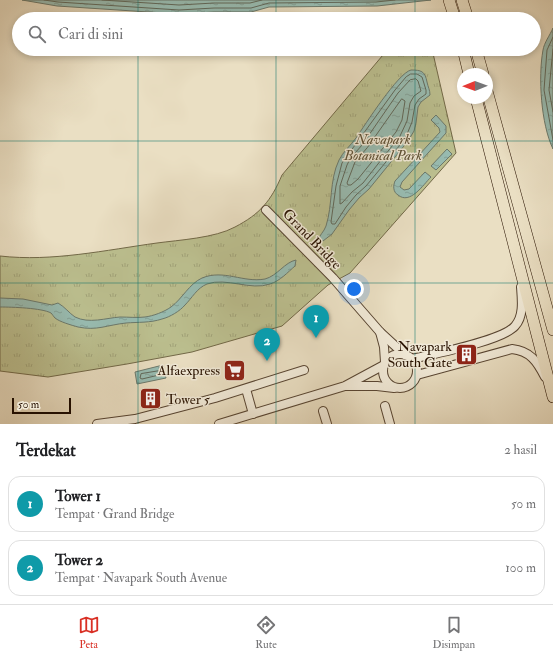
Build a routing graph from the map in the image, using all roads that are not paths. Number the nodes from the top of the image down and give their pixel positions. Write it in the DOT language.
graph roads {
  1 [pos="449,0"];
  2 [pos="462,0"];
  3 [pos="453,12"];
  4 [pos="466,12"];
  5 [pos="465,56"];
  6 [pos="478,56"];
  7 [pos="468,68"];
  8 [pos="481,68"];
  9 [pos="478,104"];
  10 [pos="490,104"];
  11 [pos="266,210"];
  12 [pos="517,259"];
  13 [pos="553,330"];
  14 [pos="380,332"];
  15 [pos="477,343"];
  16 [pos="451,350"];
  17 [pos="408,357"];
  18 [pos="481,357"];
  19 [pos="385,364"];
  20 [pos="455,364"];
  21 [pos="304,370"];
  22 [pos="417,375"];
  23 [pos="345,386"];
  24 [pos="396,388"];
  25 [pos="246,389"];
  26 [pos="552,395"];
  27 [pos="385,406"];
  28 [pos="324,411"];
  29 [pos="252,414"];
  30 [pos="136,421"];
  31 [pos="97,424"];
  32 [pos="219,424"];
  33 [pos="327,424"];
  34 [pos="390,424"];
  1 -- 3 [label="main road"];
  2 -- 4 [label="main road"];
  5 -- 7 [label="main road"];
  6 -- 8 [label="main road"];
  9 -- 12 [label="main road"];
  10 -- 13 [label="main road"];
  11 -- 14 [label="street, Grand Bridge"];
  12 -- 15 [label="street"];
  12 -- 26 [label="main road"];
  14 -- 17 [label="street, Grand Bridge"];
  14 -- 19 [label="street"];
  15 -- 16 [label="street"];
  15 -- 18 [label="street"];
  16 -- 17 [label="street"];
  16 -- 20 [label="street"];
  17 -- 19 [label="street"];
  17 -- 22 [label="street"];
  18 -- 20 [label="street"];
  18 -- 26 [label="street"];
  19 -- 23 [label="street"];
  19 -- 24 [label="street"];
  20 -- 22 [label="street"];
  21 -- 25 [label="street"];
  22 -- 24 [label="street"];
  23 -- 24 [label="street"];
  23 -- 29 [label="street"];
  25 -- 29 [label="street"];
  25 -- 30 [label="street"];
  27 -- 34 [label="street"];
  28 -- 33 [label="street"];
  29 -- 32 [label="street"];
  30 -- 31 [label="street"];
}
